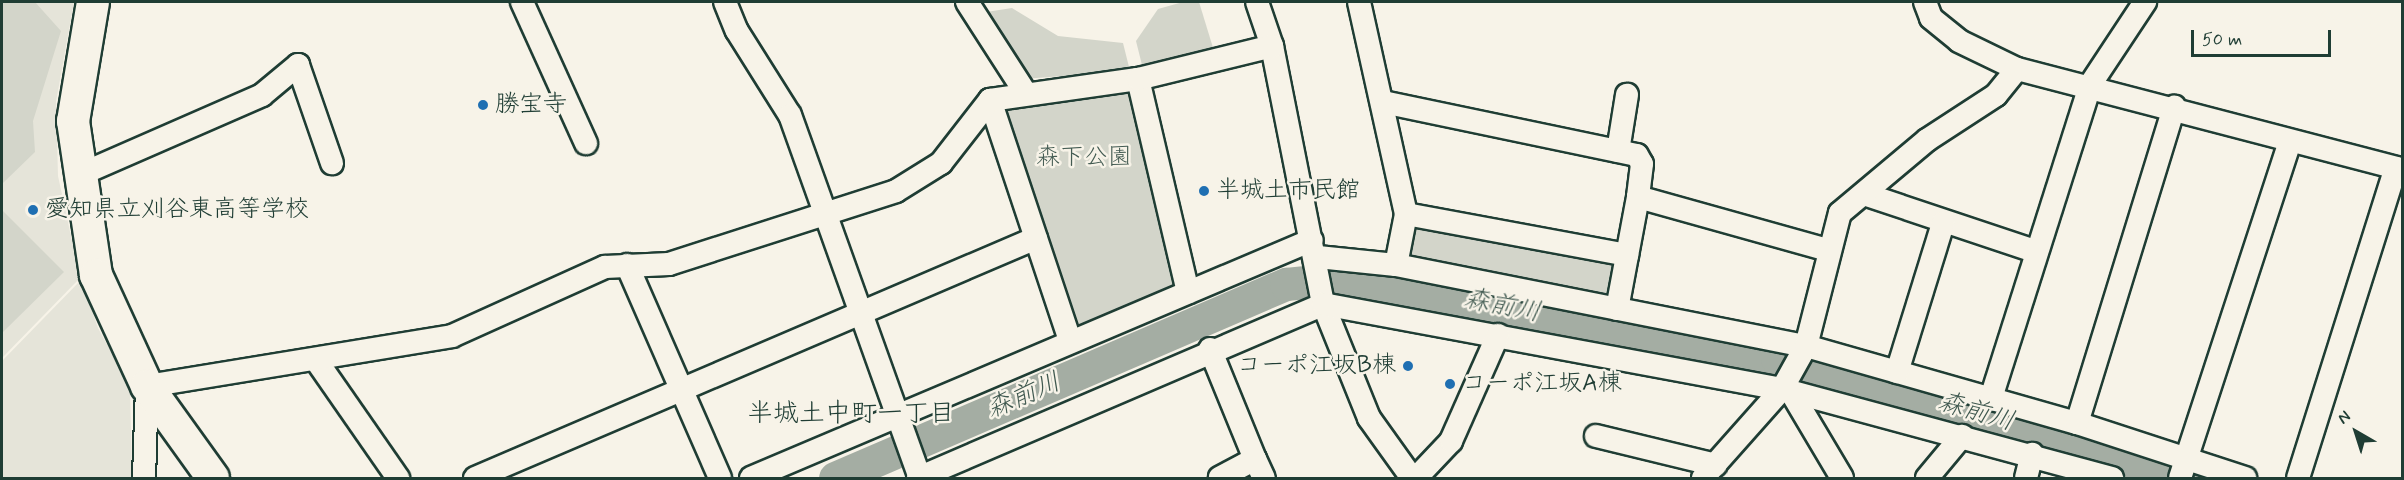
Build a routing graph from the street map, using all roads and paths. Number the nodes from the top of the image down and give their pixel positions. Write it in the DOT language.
graph roads {
  1 [pos="93,2"];
  2 [pos="522,2"];
  3 [pos="725,2"];
  4 [pos="968,2"];
  5 [pos="1257,2"];
  6 [pos="1359,2"];
  7 [pos="1925,2"];
  8 [pos="2145,2"];
  9 [pos="1272,46"];
  10 [pos="2017,69"];
  11 [pos="1138,79"];
  12 [pos="2090,85"];
  13 [pos="1025,92"];
  14 [pos="1627,95"];
  15 [pos="990,100"];
  16 [pos="1383,102"];
  17 [pos="2174,106"];
  18 [pos="2290,142"];
  19 [pos="586,143"];
  20 [pos="1618,152"];
  21 [pos="332,163"];
  22 [pos="2399,168"];
  23 [pos="77,176"];
  24 [pos="1867,195"];
  25 [pos="1638,197"];
  26 [pos="1406,214"];
  27 [pos="823,216"];
  28 [pos="1943,223"];
  29 [pos="1036,238"];
  30 [pos="1315,249"];
  31 [pos="1828,250"];
  32 [pos="2037,252"];
  33 [pos="1626,255"];
  34 [pos="627,265"];
  35 [pos="1396,265"];
  36 [pos="1188,292"];
  37 [pos="1323,304"];
  38 [pos="1617,309"];
  39 [pos="859,313"];
  40 [pos="1498,335"];
  41 [pos="1070,340"];
  42 [pos="1806,346"];
  43 [pos="1210,349"];
  44 [pos="316,360"];
  45 [pos="1896,372"];
  46 [pos="147,386"];
  47 [pos="681,389"];
  48 [pos="1787,390"];
  49 [pos="1991,398"];
  50 [pos="895,417"];
  51 [pos="2077,423"];
  52 [pos="1596,436"];
  53 [pos="1962,436"];
  54 [pos="2031,454"];
  55 [pos="1259,469"];
  56 [pos="2184,469"];
  57 [pos="1710,472"];
  58 [pos="144,478"];
  59 [pos="213,478"];
  60 [pos="398,478"];
  61 [pos="475,478"];
  62 [pos="720,478"];
  63 [pos="751,478"];
  64 [pos="919,478"];
  65 [pos="1220,478"];
  66 [pos="1414,478"];
  67 [pos="1842,478"];
  68 [pos="1927,478"];
  69 [pos="2026,478"];
  70 [pos="2112,478"];
  71 [pos="2244,478"];
  72 [pos="2298,478"];
  1 -- 23 [label="street"];
  2 -- 19 [label="street"];
  3 -- 27 [label="street"];
  4 -- 13 [label="street"];
  5 -- 9 [label="street"];
  6 -- 16 [label="street"];
  7 -- 10 [label="street"];
  8 -- 12 [label="street"];
  9 -- 11 [label="street"];
  9 -- 30 [label="street"];
  10 -- 12 [label="street"];
  10 -- 24 [label="street"];
  11 -- 13 [label="street"];
  11 -- 36 [label="street"];
  12 -- 17 [label="street"];
  12 -- 32 [label="street"];
  13 -- 15 [label="street"];
  14 -- 20 [label="street"];
  15 -- 27 [label="street"];
  15 -- 29 [label="street"];
  16 -- 20 [label="street"];
  16 -- 26 [label="street"];
  17 -- 18 [label="street"];
  17 -- 51 [label="street"];
  18 -- 22 [label="street"];
  18 -- 56 [label="street"];
  20 -- 25 [label="street"];
  21 -- 23 [label="street"];
  22 -- 72 [label="street"];
  23 -- 46 [label="street"];
  24 -- 28 [label="street"];
  24 -- 31 [label="street"];
  25 -- 31 [label="street"];
  25 -- 33 [label="street"];
  26 -- 33 [label="street"];
  26 -- 35 [label="street"];
  27 -- 34 [label="street"];
  27 -- 39 [label="street"];
  28 -- 32 [label="street"];
  28 -- 45 [label="street"];
  29 -- 39 [label="street"];
  29 -- 41 [label="street"];
  30 -- 35 [label="street"];
  30 -- 36 [label="street"];
  30 -- 37 [label="street"];
  31 -- 42 [label="street"];
  32 -- 49 [label="street"];
  33 -- 38 [label="street"];
  34 -- 44 [label="street"];
  34 -- 47 [label="street"];
  35 -- 38 [label="street"];
  36 -- 41 [label="street"];
  37 -- 40 [label="street"];
  37 -- 43 [label="street"];
  37 -- 66 [label="street"];
  38 -- 42 [label="street"];
  39 -- 47 [label="street"];
  39 -- 50 [label="street"];
  40 -- 48 [label="street"];
  40 -- 66 [label="street"];
  41 -- 50 [label="street"];
  42 -- 45 [label="street"];
  42 -- 48 [label="street"];
  43 -- 55 [label="street"];
  43 -- 64 [label="street"];
  44 -- 46 [label="street"];
  44 -- 60 [label="street"];
  45 -- 49 [label="street"];
  46 -- 58 [label="street"];
  46 -- 59 [label="street"];
  47 -- 61 [label="street"];
  47 -- 62 [label="street"];
  48 -- 53 [label="street"];
  48 -- 57 [label="street"];
  48 -- 67 [label="street"];
  49 -- 51 [label="street"];
  50 -- 63 [label="street"];
  50 -- 64 [label="street"];
  51 -- 56 [label="street"];
  52 -- 57 [label="street"];
  53 -- 54 [label="street"];
  53 -- 68 [label="street"];
  54 -- 69 [label="street"];
  54 -- 70 [label="street"];
  55 -- 65 [label="street"];
  56 -- 71 [label="street"];
}
